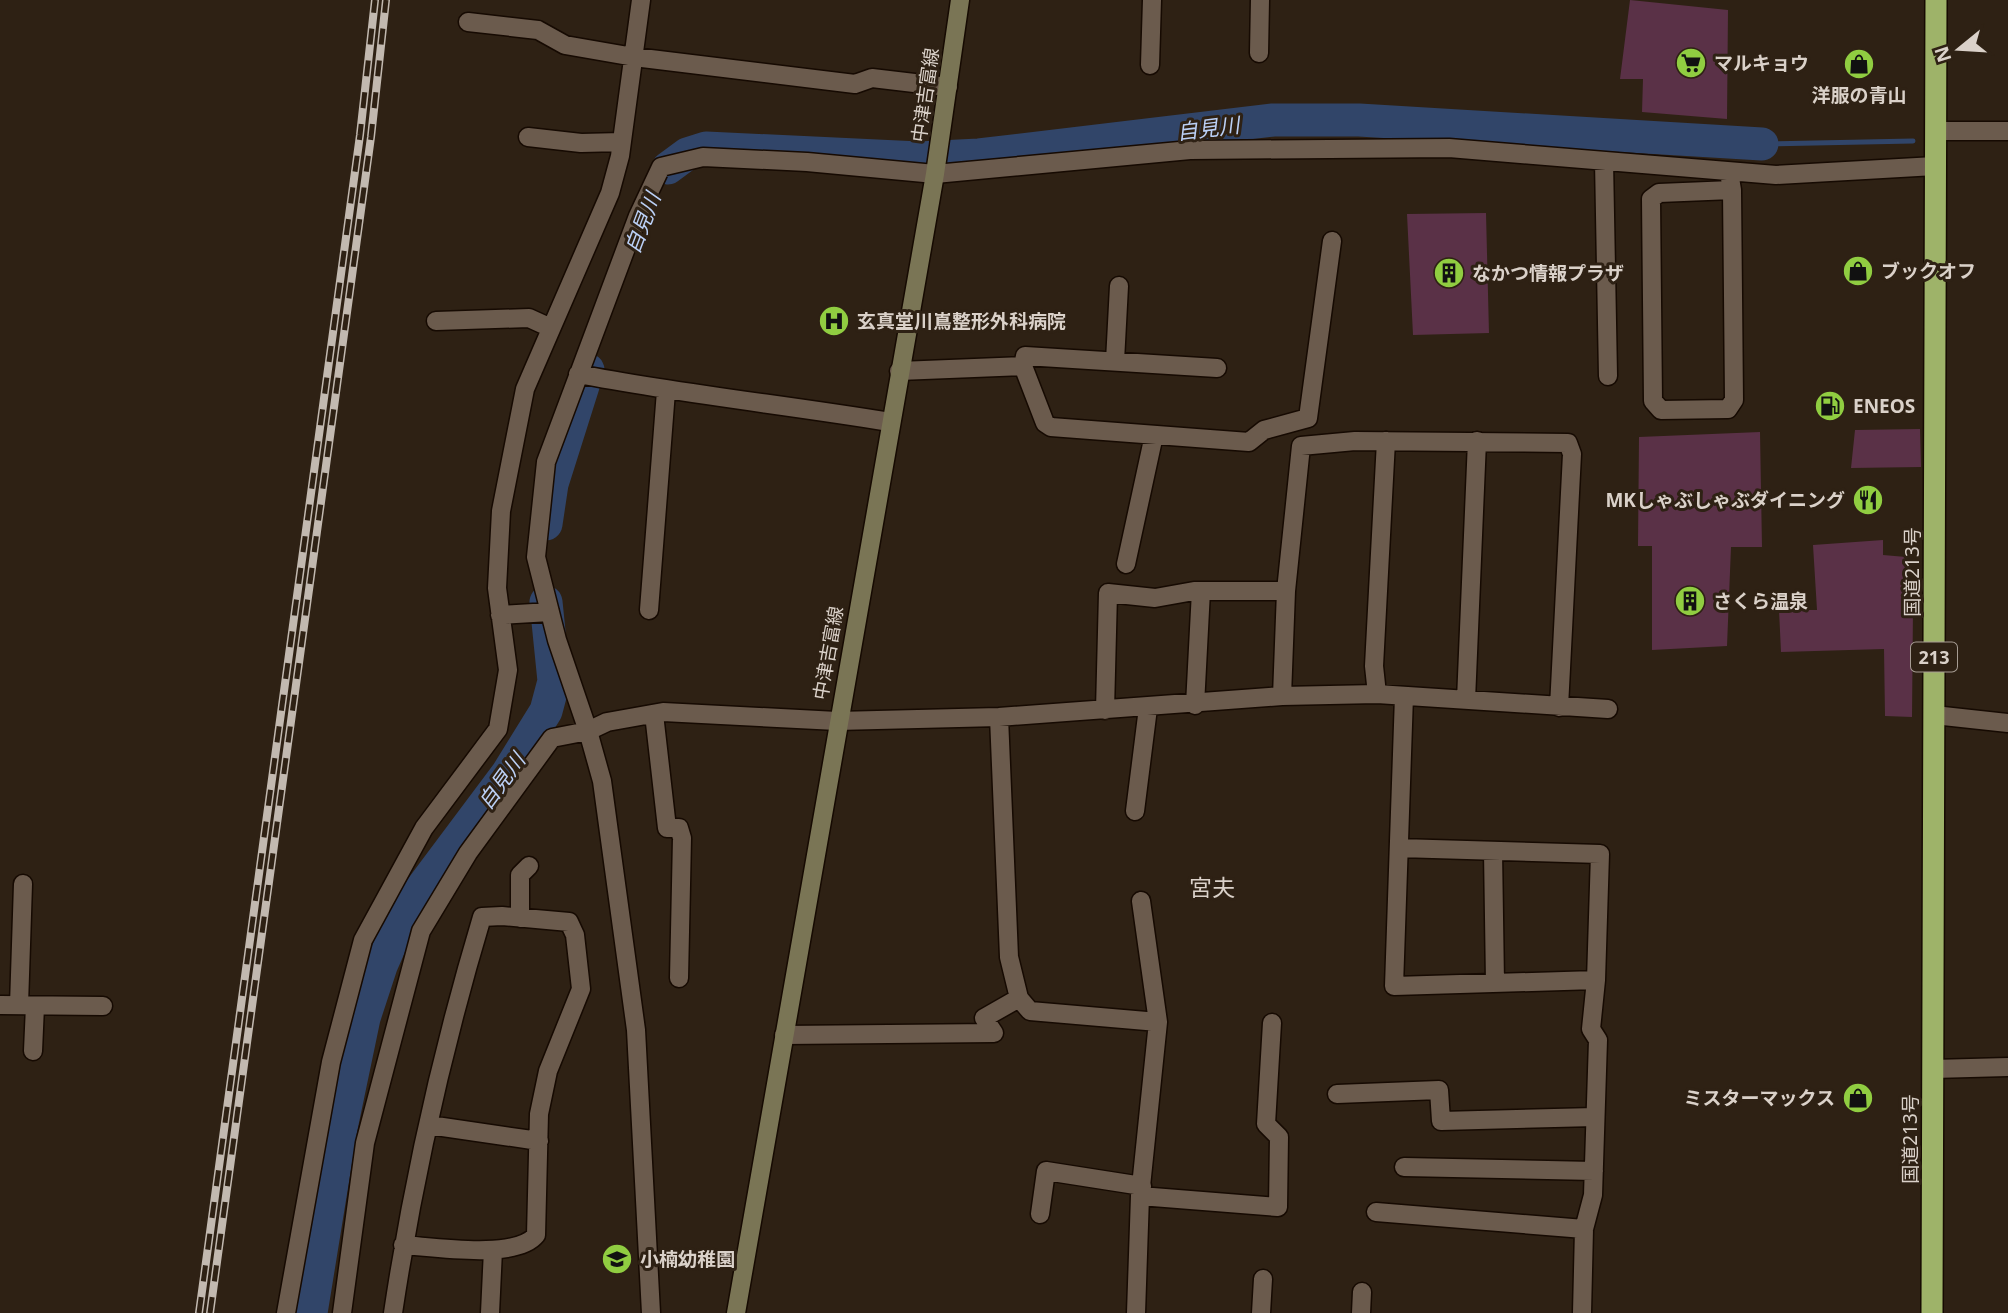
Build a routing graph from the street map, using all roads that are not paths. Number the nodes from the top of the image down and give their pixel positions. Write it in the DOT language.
graph roads {
  1 [pos="641,0"];
  2 [pos="960,0"];
  3 [pos="1152,0"];
  4 [pos="1259,0"];
  5 [pos="1936,0"];
  6 [pos="468,22"];
  7 [pos="1259,53"];
  8 [pos="634,57"];
  9 [pos="1150,65"];
  10 [pos="948,87"];
  11 [pos="1935,131"];
  12 [pos="2008,131"];
  13 [pos="528,137"];
  14 [pos="622,142"];
  15 [pos="1604,161"];
  16 [pos="1935,166"];
  17 [pos="935,174"];
  18 [pos="1730,181"];
  19 [pos="1332,241"];
  20 [pos="1119,286"];
  21 [pos="436,321"];
  22 [pos="551,328"];
  23 [pos="1115,361"];
  24 [pos="1023,366"];
  25 [pos="1217,368"];
  26 [pos="900,371"];
  27 [pos="578,374"];
  28 [pos="1608,376"];
  29 [pos="666,391"];
  30 [pos="890,422"];
  31 [pos="1154,435"];
  32 [pos="1385,441"];
  33 [pos="1477,441"];
  34 [pos="1126,564"];
  35 [pos="1201,591"];
  36 [pos="1286,591"];
  37 [pos="649,610"];
  38 [pos="550,612"];
  39 [pos="500,615"];
  40 [pos="1377,694"];
  41 [pos="1282,696"];
  42 [pos="1404,696"];
  43 [pos="1465,700"];
  44 [pos="1195,705"];
  45 [pos="1559,707"];
  46 [pos="1148,708"];
  47 [pos="1608,709"];
  48 [pos="1105,710"];
  49 [pos="654,714"];
  50 [pos="1934,715"];
  51 [pos="999,717"];
  52 [pos="837,721"];
  53 [pos="2008,723"];
  54 [pos="588,731"];
  55 [pos="1135,811"];
  56 [pos="1399,848"];
  57 [pos="1493,851"];
  58 [pos="529,866"];
  59 [pos="23,884"];
  60 [pos="1141,901"];
  61 [pos="520,918"];
  62 [pos="678,978"];
  63 [pos="1596,981"];
  64 [pos="1495,983"];
  65 [pos="1019,998"];
  66 [pos="0,1005"];
  67 [pos="27,1005"];
  68 [pos="103,1006"];
  69 [pos="1158,1022"];
  70 [pos="1272,1023"];
  71 [pos="784,1035"];
  72 [pos="33,1051"];
  73 [pos="2008,1067"];
  74 [pos="1933,1069"];
  75 [pos="1337,1094"];
  76 [pos="1595,1117"];
  77 [pos="429,1125"];
  78 [pos="539,1141"];
  79 [pos="1404,1167"];
  80 [pos="1594,1171"];
  81 [pos="1141,1191"];
  82 [pos="1376,1212"];
  83 [pos="1040,1214"];
  84 [pos="1584,1229"];
  85 [pos="403,1245"];
  86 [pos="493,1250"];
  87 [pos="1263,1279"];
  88 [pos="1362,1292"];
  89 [pos="286,1313"];
  90 [pos="342,1313"];
  91 [pos="393,1313"];
  92 [pos="489,1313"];
  93 [pos="652,1313"];
  94 [pos="736,1313"];
  95 [pos="1136,1313"];
  96 [pos="1261,1313"];
  97 [pos="1361,1313"];
  98 [pos="1582,1313"];
  99 [pos="1933,1313"];
  1 -- 8 [label="street"];
  2 -- 10 [label="main road, 中津吉富線"];
  3 -- 9 [label="street"];
  4 -- 7 [label="street"];
  5 -- 11 [label="highway, 国道213号 / 213"];
  6 -- 8 [label="street"];
  8 -- 10 [label="street"];
  8 -- 14 [label="street"];
  10 -- 17 [label="main road, 中津吉富線"];
  11 -- 12 [label="street"];
  11 -- 16 [label="highway, 国道213号 / 213"];
  13 -- 14 [label="street"];
  14 -- 22 [label="street"];
  15 -- 17 [label="street"];
  15 -- 18 [label="street"];
  15 -- 28 [label="street"];
  16 -- 18 [label="street"];
  16 -- 50 [label="highway, 国道213号 / 213"];
  17 -- 26 [label="main road, 中津吉富線"];
  17 -- 27 [label="street"];
  18 -- 18 [label="street"];
  19 -- 31 [label="street"];
  20 -- 23 [label="street"];
  21 -- 22 [label="street"];
  22 -- 39 [label="street"];
  23 -- 24 [label="street"];
  23 -- 25 [label="street"];
  24 -- 26 [label="street"];
  24 -- 31 [label="street"];
  26 -- 30 [label="main road, 中津吉富線"];
  27 -- 29 [label="street"];
  27 -- 38 [label="street"];
  29 -- 30 [label="street"];
  29 -- 37 [label="street"];
  30 -- 52 [label="main road, 中津吉富線"];
  31 -- 34 [label="street"];
  32 -- 33 [label="street"];
  32 -- 36 [label="street"];
  32 -- 40 [label="street"];
  33 -- 43 [label="street"];
  33 -- 45 [label="street"];
  35 -- 36 [label="street"];
  35 -- 44 [label="street"];
  35 -- 48 [label="street"];
  36 -- 41 [label="street"];
  38 -- 39 [label="street"];
  38 -- 54 [label="street"];
  39 -- 89 [label="street"];
  40 -- 41 [label="street"];
  40 -- 42 [label="street"];
  41 -- 44 [label="street"];
  42 -- 43 [label="street"];
  42 -- 56 [label="street"];
  43 -- 45 [label="street"];
  44 -- 46 [label="street"];
  45 -- 47 [label="street"];
  46 -- 48 [label="street"];
  46 -- 55 [label="street"];
  48 -- 51 [label="street"];
  49 -- 52 [label="street"];
  49 -- 54 [label="street"];
  49 -- 62 [label="street"];
  50 -- 53 [label="street"];
  50 -- 74 [label="highway, 国道213号 / 213"];
  51 -- 52 [label="street"];
  51 -- 65 [label="street"];
  52 -- 71 [label="main road, 中津吉富線"];
  54 -- 90 [label="street"];
  54 -- 93 [label="street"];
  56 -- 57 [label="street"];
  56 -- 64 [label="street"];
  57 -- 63 [label="street"];
  57 -- 64 [label="street"];
  58 -- 61 [label="street"];
  59 -- 67 [label="street"];
  60 -- 69 [label="street"];
  61 -- 77 [label="street"];
  61 -- 78 [label="street"];
  63 -- 64 [label="street"];
  63 -- 76 [label="street"];
  65 -- 69 [label="street"];
  65 -- 71 [label="street"];
  66 -- 67 [label="street"];
  67 -- 68 [label="street"];
  67 -- 72 [label="street"];
  69 -- 81 [label="street"];
  70 -- 81 [label="street"];
  71 -- 94 [label="main road, 中津吉富線"];
  73 -- 74 [label="street"];
  74 -- 99 [label="highway, 国道213号 / 213"];
  75 -- 76 [label="street"];
  76 -- 80 [label="street"];
  77 -- 78 [label="street"];
  77 -- 85 [label="street"];
  78 -- 86 [label="street"];
  79 -- 80 [label="street"];
  80 -- 84 [label="street"];
  81 -- 83 [label="street"];
  81 -- 95 [label="street"];
  82 -- 84 [label="street"];
  84 -- 98 [label="street"];
  85 -- 86 [label="street"];
  85 -- 91 [label="street"];
  86 -- 92 [label="street"];
  87 -- 96 [label="street"];
  88 -- 97 [label="street"];
}
